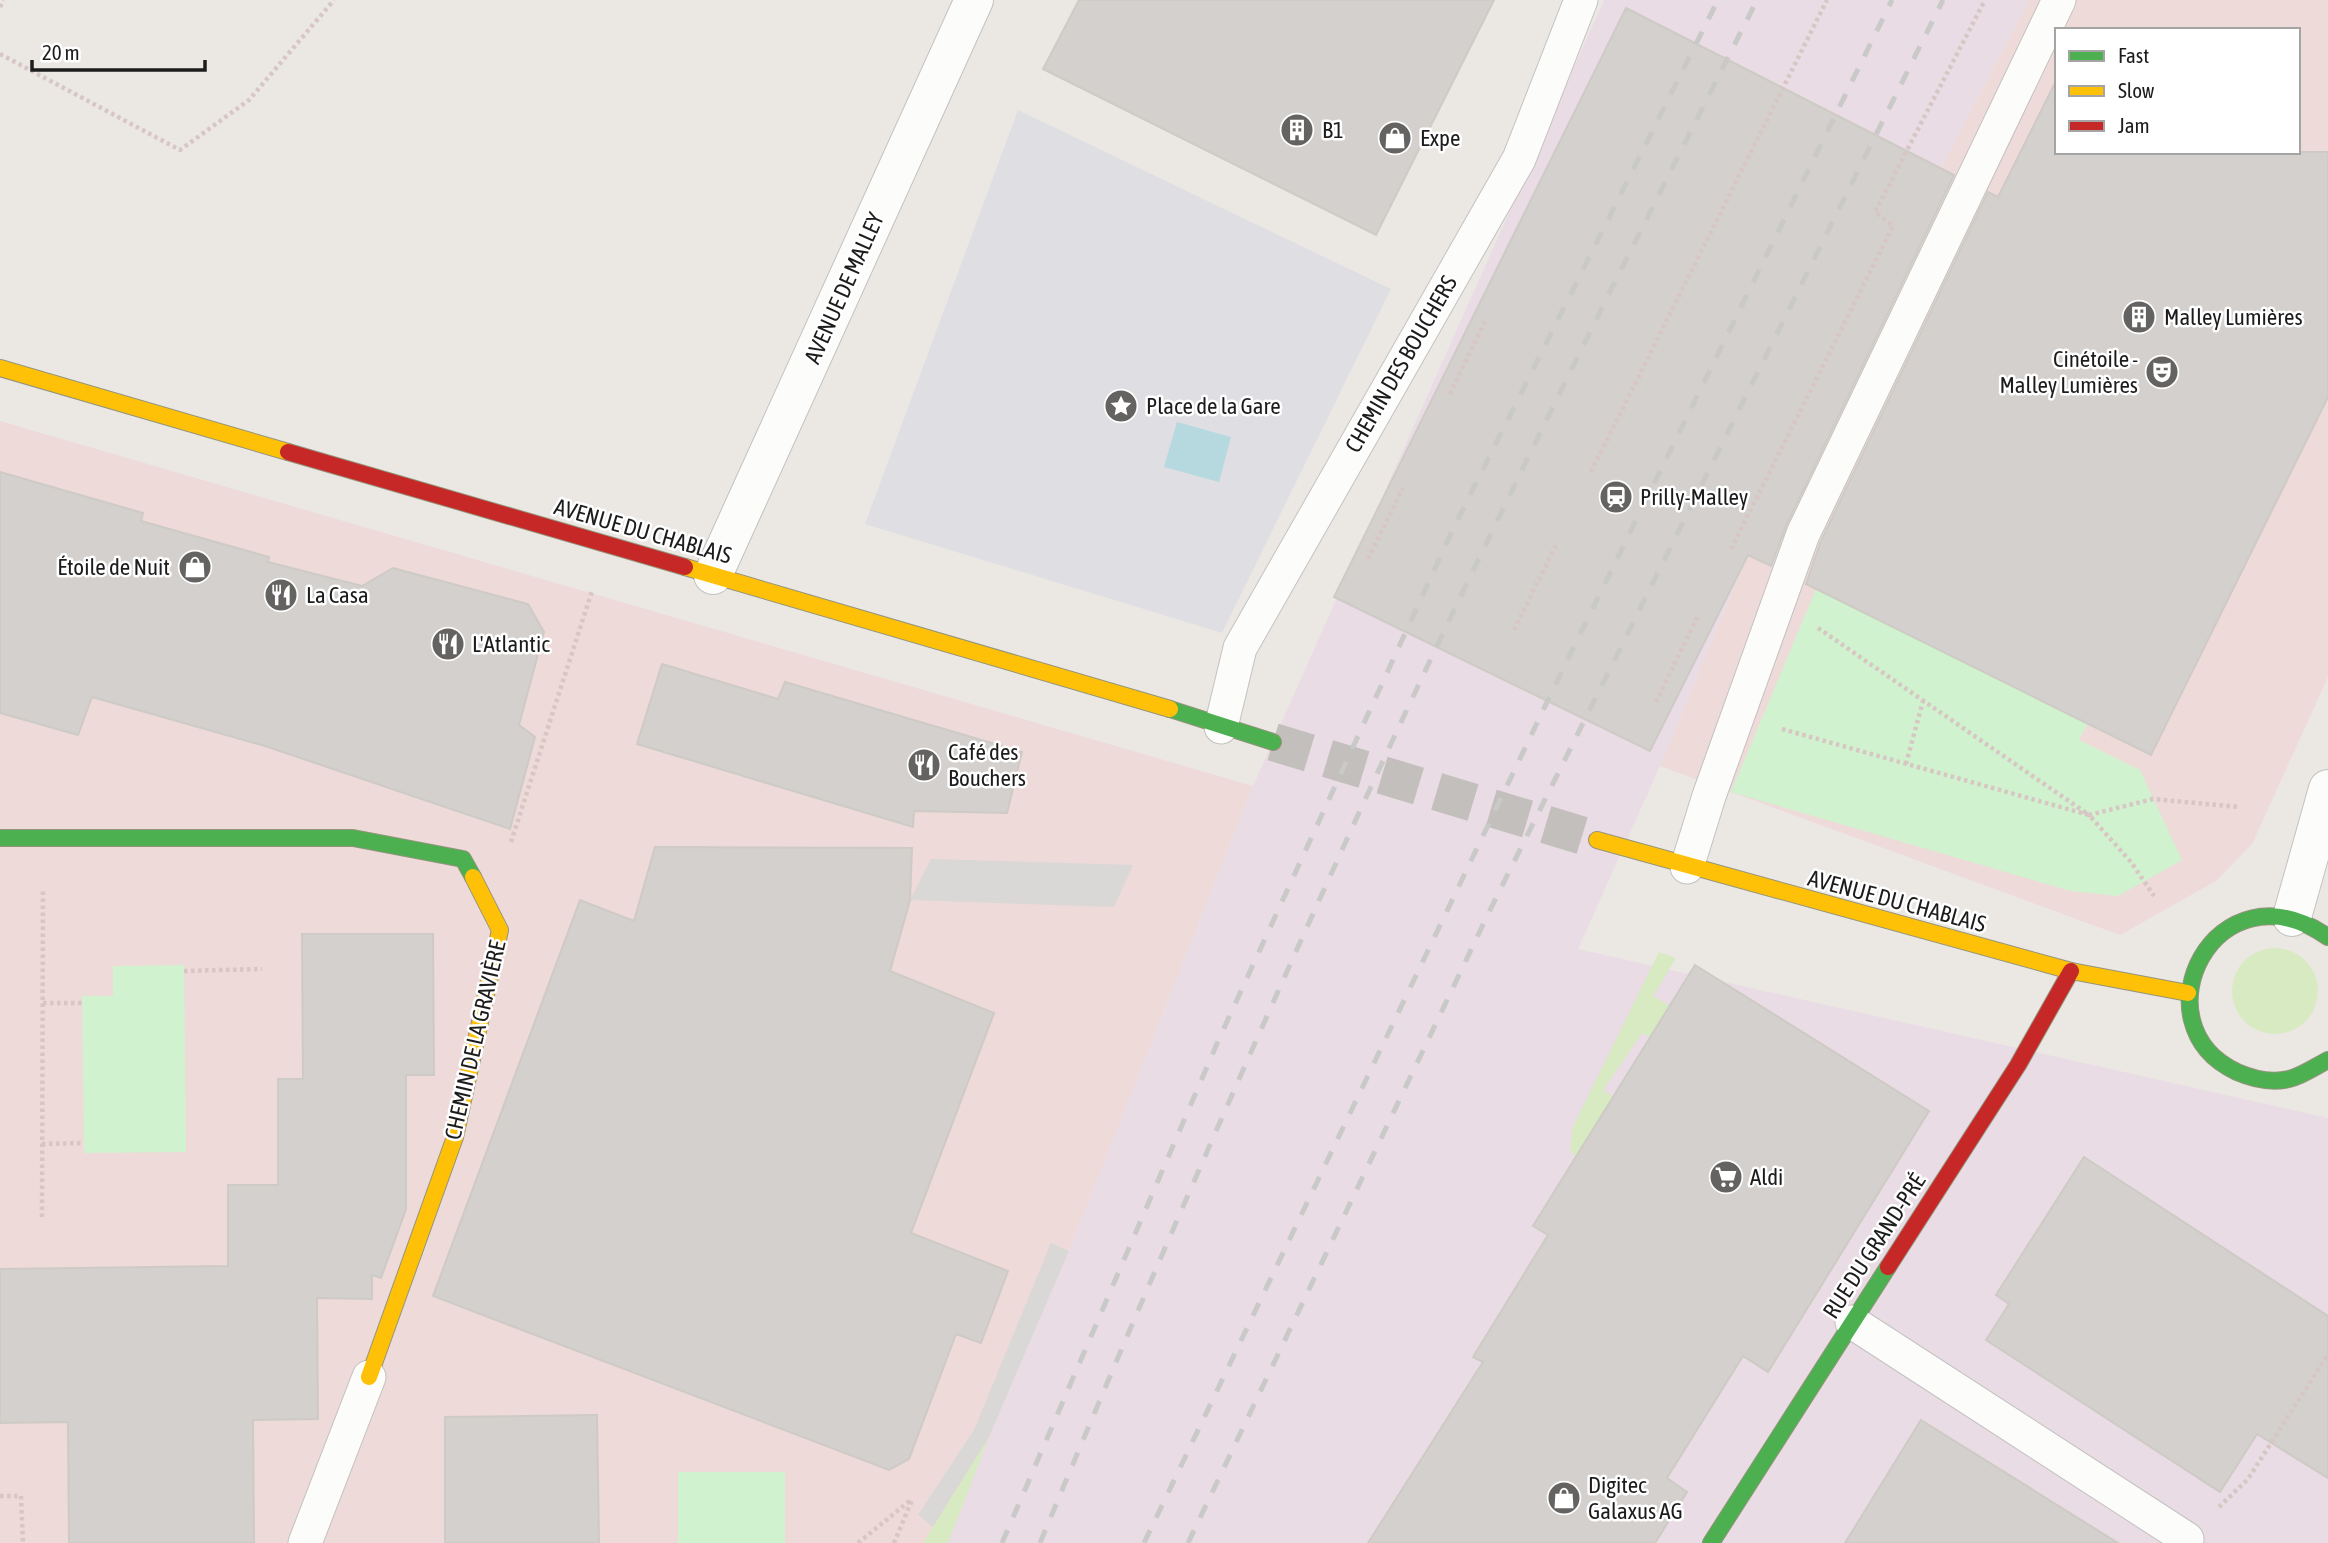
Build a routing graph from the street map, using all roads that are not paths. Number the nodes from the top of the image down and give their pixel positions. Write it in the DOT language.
graph roads {
  1 [pos="974,0"];
  2 [pos="1581,0"];
  3 [pos="2059,0"];
  4 [pos="0,368"];
  5 [pos="713,575"];
  6 [pos="1221,727"];
  7 [pos="1273,743"];
  8 [pos="2328,789"];
  9 [pos="0,838"];
  10 [pos="1597,840"];
  11 [pos="1687,867"];
  12 [pos="2292,917"];
  13 [pos="2328,937"];
  14 [pos="2070,971"];
  15 [pos="2188,993"];
  16 [pos="2328,1060"];
  17 [pos="1852,1322"];
  18 [pos="369,1377"];
  19 [pos="2185,1541"];
  20 [pos="306,1543"];
  21 [pos="1711,1543"];
  1 -- 5 [label="street, AVENUE DE MALLEY"];
  2 -- 6 [label="lane, CHEMIN DES BOUCHERS"];
  3 -- 11 [label="lane"];
  4 -- 5 [label="main road, AVENUE DU CHABLAIS"];
  5 -- 6 [label="main road, AVENUE DU CHABLAIS"];
  6 -- 7 [label="main road, AVENUE DU CHABLAIS"];
  8 -- 12 [label="street"];
  9 -- 18 [label="main road, CHEMIN DE LA GRAVIÈRE"];
  10 -- 11 [label="main road, AVENUE DU CHABLAIS"];
  11 -- 14 [label="main road, AVENUE DU CHABLAIS"];
  12 -- 13 [label="main road"];
  12 -- 15 [label="main road"];
  14 -- 15 [label="main road, AVENUE DU CHABLAIS"];
  14 -- 17 [label="main road, RUE DU GRAND-PRÉ"];
  15 -- 16 [label="main road"];
  17 -- 19 [label="lane"];
  17 -- 21 [label="main road, RUE DU GRAND-PRÉ"];
  18 -- 20 [label="lane, CHEMIN DE LA GRAVIÈRE"];
}
